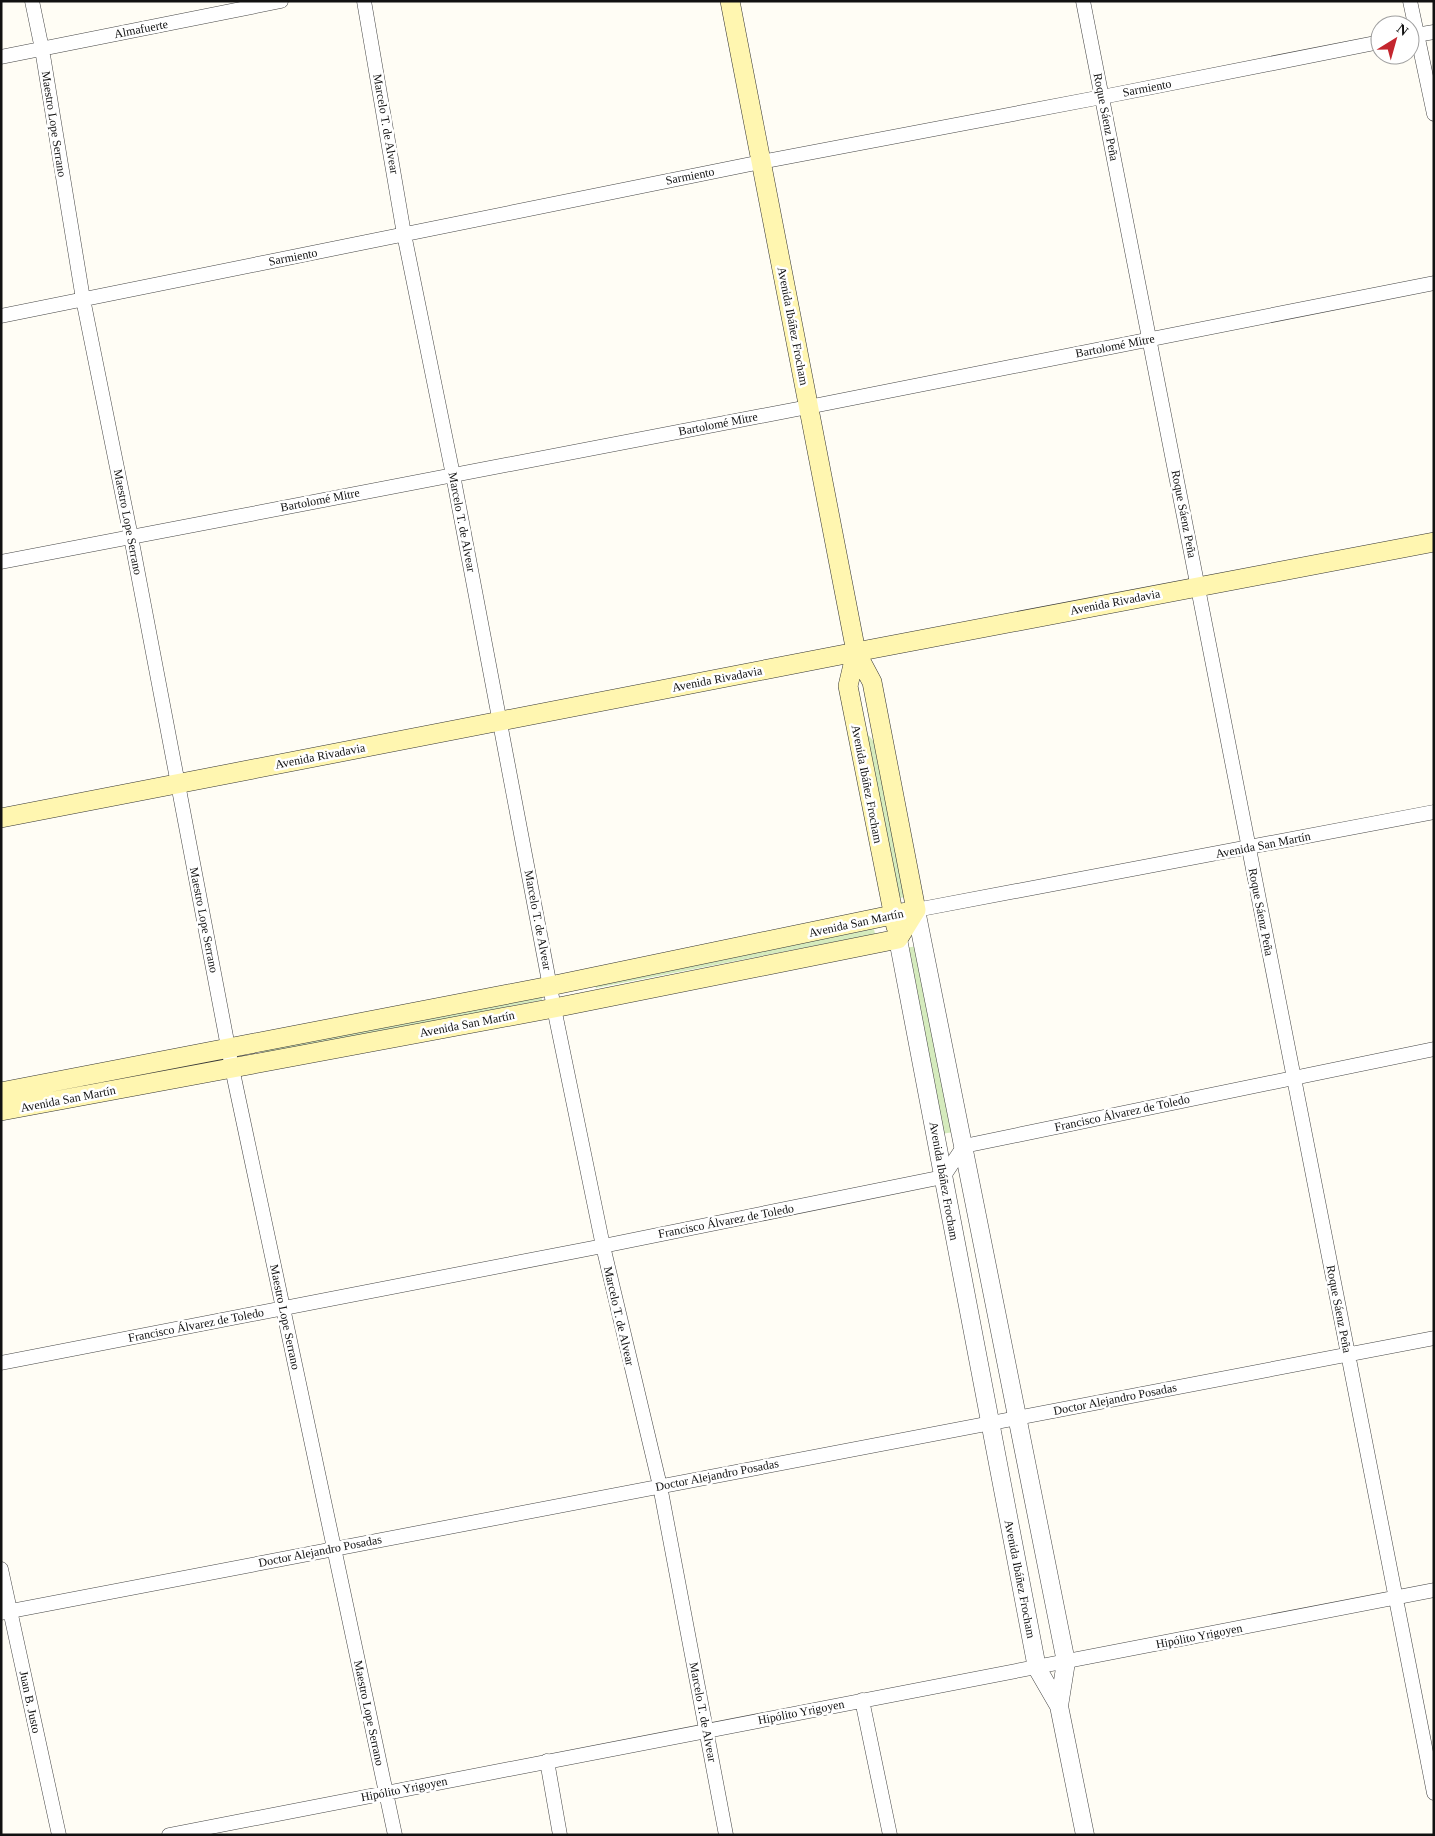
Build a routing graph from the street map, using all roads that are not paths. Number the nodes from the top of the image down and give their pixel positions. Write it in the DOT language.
graph roads {
  1 [pos="32,1"];
  2 [pos="281,1"];
  3 [pos="364,1"];
  4 [pos="730,1"];
  5 [pos="1083,1"];
  6 [pos="1410,1"];
  7 [pos="1411,15"];
  8 [pos="1434,32"];
  9 [pos="1420,34"];
  10 [pos="1370,44"];
  11 [pos="42,48"];
  12 [pos="1,56"];
  13 [pos="1420,61"];
  14 [pos="1102,97"];
  15 [pos="1434,114"];
  16 [pos="761,162"];
  17 [pos="404,234"];
  18 [pos="1434,283"];
  19 [pos="84,299"];
  20 [pos="1,316"];
  21 [pos="1149,339"];
  22 [pos="808,406"];
  23 [pos="453,475"];
  24 [pos="131,537"];
  25 [pos="1434,542"];
  26 [pos="1,562"];
  27 [pos="1198,587"];
  28 [pos="856,652"];
  29 [pos="500,721"];
  30 [pos="179,784"];
  31 [pos="1434,812"];
  32 [pos="1,818"];
  33 [pos="1249,848"];
  34 [pos="916,910"];
  35 [pos="894,915"];
  36 [pos="898,939"];
  37 [pos="550,986"];
  38 [pos="554,1008"];
  39 [pos="228,1048"];
  40 [pos="1434,1049"];
  41 [pos="232,1068"];
  42 [pos="1294,1077"];
  43 [pos="1,1092"];
  44 [pos="1,1111"];
  45 [pos="964,1146"];
  46 [pos="943,1177"];
  47 [pos="603,1246"];
  48 [pos="283,1308"];
  49 [pos="1434,1338"];
  50 [pos="1348,1355"];
  51 [pos="1,1363"];
  52 [pos="1018,1417"];
  53 [pos="991,1422"];
  54 [pos="660,1486"];
  55 [pos="334,1548"];
  56 [pos="1,1569"];
  57 [pos="1434,1590"];
  58 [pos="1396,1598"];
  59 [pos="6,1612"];
  60 [pos="1066,1662"];
  61 [pos="1037,1668"];
  62 [pos="862,1700"];
  63 [pos="1059,1706"];
  64 [pos="706,1730"];
  65 [pos="547,1762"];
  66 [pos="386,1792"];
  67 [pos="1434,1793"];
  68 [pos="59,1835"];
  69 [pos="169,1835"];
  70 [pos="395,1835"];
  71 [pos="560,1835"];
  72 [pos="726,1835"];
  73 [pos="890,1835"];
  74 [pos="1085,1835"];
  1 -- 11 [label="street, Maestro Lope Serrano"];
  2 -- 11 [label="street, Almafuerte"];
  3 -- 17 [label="street, Marcelo T. de Alvear"];
  4 -- 16 [label="main road, Avenida Ibáñez Frocham"];
  5 -- 14 [label="street, Roque Sáenz Peña"];
  6 -- 7 [label="street"];
  8 -- 9 [label="street"];
  10 -- 14 [label="street, Sarmiento"];
  11 -- 12 [label="street, Almafuerte"];
  11 -- 19 [label="street, Maestro Lope Serrano"];
  13 -- 15 [label="street"];
  14 -- 16 [label="street, Sarmiento"];
  14 -- 21 [label="street, Roque Sáenz Peña"];
  16 -- 17 [label="street, Sarmiento"];
  16 -- 22 [label="main road, Avenida Ibáñez Frocham"];
  17 -- 19 [label="street, Sarmiento"];
  17 -- 23 [label="street, Marcelo T. de Alvear"];
  18 -- 21 [label="street, Bartolomé Mitre"];
  19 -- 20 [label="street, Sarmiento"];
  19 -- 24 [label="street, Maestro Lope Serrano"];
  21 -- 22 [label="street, Bartolomé Mitre"];
  21 -- 27 [label="street, Roque Sáenz Peña"];
  22 -- 23 [label="street, Bartolomé Mitre"];
  22 -- 28 [label="main road, Avenida Ibáñez Frocham"];
  23 -- 24 [label="street, Bartolomé Mitre"];
  23 -- 29 [label="street, Marcelo T. de Alvear"];
  24 -- 26 [label="street, Bartolomé Mitre"];
  24 -- 30 [label="street, Maestro Lope Serrano"];
  25 -- 27 [label="main road, Avenida Rivadavia"];
  27 -- 28 [label="main road, Avenida Rivadavia"];
  27 -- 33 [label="street, Roque Sáenz Peña"];
  28 -- 29 [label="main road, Avenida Rivadavia"];
  28 -- 34 [label="main road, Avenida Ibáñez Frocham"];
  28 -- 35 [label="main road, Avenida Ibáñez Frocham"];
  29 -- 30 [label="main road, Avenida Rivadavia"];
  29 -- 37 [label="street, Marcelo T. de Alvear"];
  30 -- 32 [label="main road, Avenida Rivadavia"];
  30 -- 39 [label="street, Maestro Lope Serrano"];
  31 -- 33 [label="street, Avenida San Martín"];
  33 -- 34 [label="street, Avenida San Martín"];
  33 -- 42 [label="street, Roque Sáenz Peña"];
  34 -- 35 [label="main road, Avenida San Martín"];
  34 -- 36 [label="main road, Avenida San Martín"];
  34 -- 45 [label="street, Avenida Ibáñez Frocham"];
  35 -- 36 [label="main road, Avenida Ibáñez Frocham"];
  35 -- 37 [label="main road, Avenida San Martín"];
  36 -- 38 [label="main road, Avenida San Martín"];
  36 -- 46 [label="street, Avenida Ibáñez Frocham"];
  37 -- 38 [label="street, Marcelo T. de Alvear"];
  37 -- 39 [label="main road, Avenida San Martín"];
  38 -- 41 [label="main road, Avenida San Martín"];
  38 -- 47 [label="street, Marcelo T. de Alvear"];
  39 -- 41 [label="street, Maestro Lope Serrano"];
  39 -- 43 [label="main road, Avenida San Martín"];
  40 -- 42 [label="street, Francisco Álvarez de Toledo"];
  41 -- 44 [label="main road, Avenida San Martín"];
  41 -- 48 [label="street, Maestro Lope Serrano"];
  42 -- 45 [label="street, Francisco Álvarez de Toledo"];
  42 -- 50 [label="street, Roque Sáenz Peña"];
  45 -- 46 [label="street"];
  45 -- 52 [label="street, Avenida Ibáñez Frocham"];
  46 -- 47 [label="street, Francisco Álvarez de Toledo"];
  46 -- 53 [label="street, Avenida Ibáñez Frocham"];
  47 -- 48 [label="street, Francisco Álvarez de Toledo"];
  47 -- 54 [label="street, Marcelo T. de Alvear"];
  48 -- 51 [label="street, Francisco Álvarez de Toledo"];
  48 -- 55 [label="street, Maestro Lope Serrano"];
  49 -- 50 [label="street, Doctor Alejandro Posadas"];
  50 -- 52 [label="street, Doctor Alejandro Posadas"];
  50 -- 58 [label="street, Roque Sáenz Peña"];
  52 -- 53 [label="street, Doctor Alejandro Posadas"];
  52 -- 60 [label="street, Avenida Ibáñez Frocham"];
  53 -- 54 [label="street, Doctor Alejandro Posadas"];
  53 -- 61 [label="street, Avenida Ibáñez Frocham"];
  54 -- 55 [label="street, Doctor Alejandro Posadas"];
  54 -- 64 [label="street, Marcelo T. de Alvear"];
  55 -- 59 [label="street, Doctor Alejandro Posadas"];
  55 -- 66 [label="street, Maestro Lope Serrano"];
  56 -- 59 [label="street, Juan B. Justo"];
  57 -- 58 [label="street, Hipólito Yrigoyen"];
  58 -- 60 [label="street, Hipólito Yrigoyen"];
  58 -- 67 [label="street, Roque Sáenz Peña"];
  59 -- 68 [label="street, Juan B. Justo"];
  60 -- 61 [label="street, Hipólito Yrigoyen"];
  60 -- 63 [label="street, Avenida Ibáñez Frocham"];
  61 -- 62 [label="street, Hipólito Yrigoyen"];
  61 -- 63 [label="street, Avenida Ibáñez Frocham"];
  62 -- 64 [label="street, Hipólito Yrigoyen"];
  62 -- 73 [label="street"];
  63 -- 74 [label="street, Avenida Ibáñez Frocham"];
  64 -- 65 [label="street, Hipólito Yrigoyen"];
  64 -- 72 [label="street, Marcelo T. de Alvear"];
  65 -- 66 [label="street, Hipólito Yrigoyen"];
  65 -- 71 [label="street"];
  66 -- 69 [label="street, Hipólito Yrigoyen"];
  66 -- 70 [label="street, Maestro Lope Serrano"];
}
